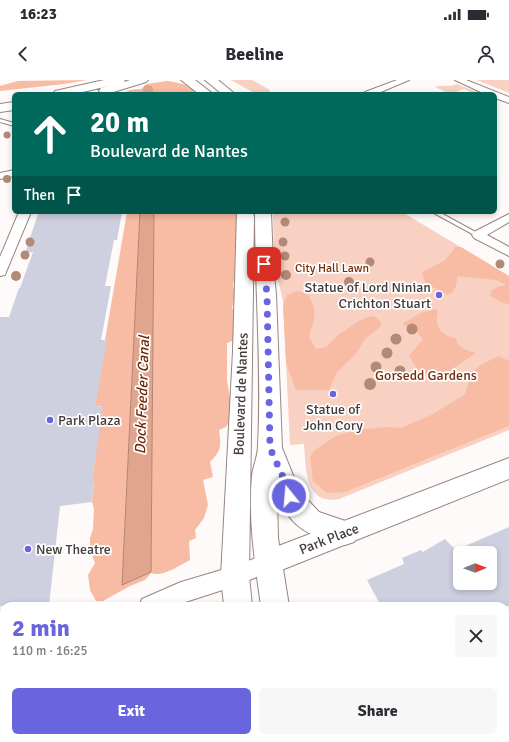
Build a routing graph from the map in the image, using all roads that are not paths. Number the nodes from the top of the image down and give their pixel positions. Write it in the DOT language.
graph roads {
  1 [pos="119,80"];
  2 [pos="142,80"];
  3 [pos="187,80"];
  4 [pos="211,80"];
  5 [pos="405,80"];
  6 [pos="459,80"];
  7 [pos="68,92"];
  8 [pos="98,92"];
  9 [pos="204,92"];
  10 [pos="226,92"];
  11 [pos="373,92"];
  12 [pos="488,92"];
  13 [pos="497,96"];
  14 [pos="12,100"];
  15 [pos="509,100"];
  16 [pos="0,101"];
  17 [pos="12,106"];
  18 [pos="0,108"];
  19 [pos="0,120"];
  20 [pos="12,124"];
  21 [pos="12,173"];
  22 [pos="0,176"];
  23 [pos="24,214"];
  24 [pos="245,214"];
  25 [pos="263,214"];
  26 [pos="439,214"];
  27 [pos="509,217"];
  28 [pos="478,235"];
  29 [pos="509,252"];
  30 [pos="0,272"];
  31 [pos="270,448"];
  32 [pos="509,468"];
  33 [pos="345,533"];
  34 [pos="268,562"];
  35 [pos="235,576"];
  36 [pos="158,602"];
  37 [pos="238,602"];
  38 [pos="274,602"];
  1 -- 7 [label="main road"];
  2 -- 8 [label="main road"];
  3 -- 9 [label="main road"];
  4 -- 10 [label="main road"];
  5 -- 11 [label="street"];
  6 -- 12 [label="street"];
  13 -- 15 [label="street"];
  14 -- 16 [label="main road"];
  17 -- 18 [label="main road"];
  19 -- 20 [label="lane"];
  21 -- 22 [label="street"];
  23 -- 30 [label="street"];
  24 -- 35 [label="main road, Boulevard de Nantes"];
  25 -- 31 [label="main road, Boulevard de Nantes"];
  26 -- 28 [label="lane"];
  27 -- 28 [label="street"];
  28 -- 29 [label="street"];
  31 -- 33 [label="main road"];
  31 -- 34 [label="main road, Boulevard de Nantes"];
  32 -- 33 [label="main road, Park Place"];
  33 -- 34 [label="main road, Park Place"];
  34 -- 35 [label="street, Park Place"];
  34 -- 38 [label="main road, Boulevard de Nantes"];
  35 -- 36 [label="street, Park Place"];
  35 -- 37 [label="main road, Boulevard de Nantes"];
}
